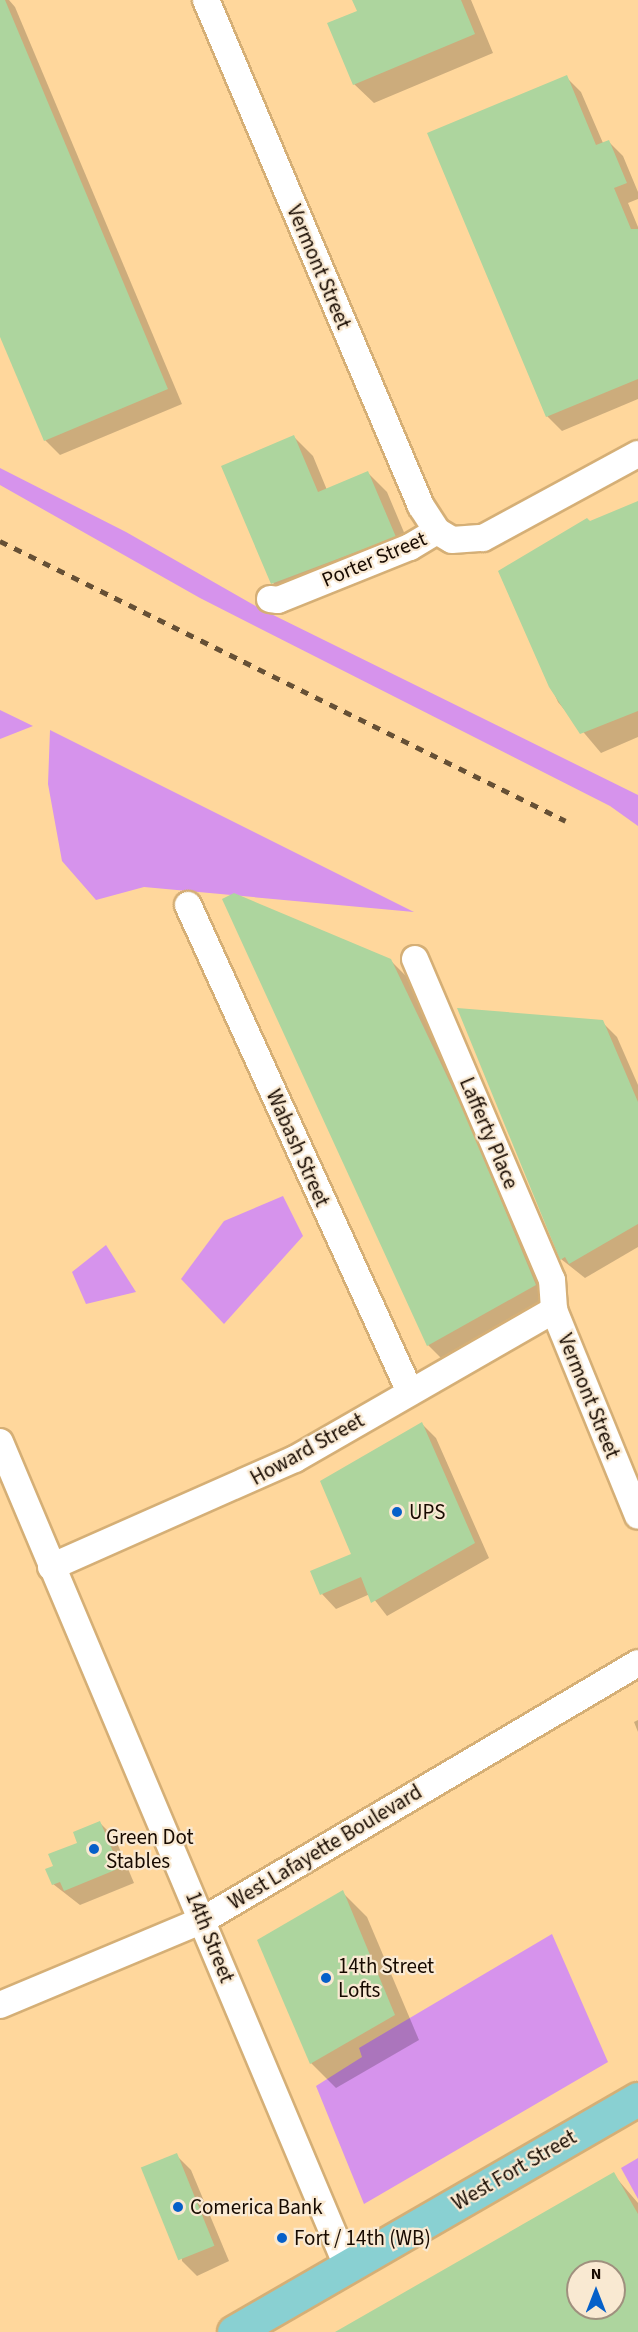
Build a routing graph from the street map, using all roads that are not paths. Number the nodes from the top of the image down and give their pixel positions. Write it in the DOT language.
graph roads {
  1 [pos="206,0"];
  2 [pos="638,454"];
  3 [pos="437,531"];
  4 [pos="270,599"];
  5 [pos="188,904"];
  6 [pos="414,959"];
  7 [pos="554,1310"];
  8 [pos="410,1392"];
  9 [pos="0,1442"];
  10 [pos="638,1516"];
  11 [pos="51,1567"];
  12 [pos="638,1663"];
  13 [pos="203,1920"];
  14 [pos="0,2005"];
  15 [pos="638,2098"];
  16 [pos="347,2266"];
  17 [pos="234,2332"];
  1 -- 3 [label="street, Vermont Street"];
  2 -- 3 [label="street, Porter Street"];
  3 -- 4 [label="street, Porter Street"];
  5 -- 8 [label="street, Wabash Street"];
  6 -- 7 [label="street, Lafferty Place"];
  7 -- 8 [label="street, Howard Street"];
  7 -- 10 [label="street, Vermont Street"];
  8 -- 11 [label="street, Howard Street"];
  9 -- 11 [label="street, 14th Street"];
  11 -- 13 [label="street, 14th Street"];
  12 -- 13 [label="street, West Lafayette Boulevard"];
  13 -- 14 [label="street, West Lafayette Boulevard"];
  13 -- 16 [label="street, 14th Street"];
  15 -- 16 [label="main road, West Fort Street"];
  16 -- 17 [label="main road, West Fort Street"];
}
